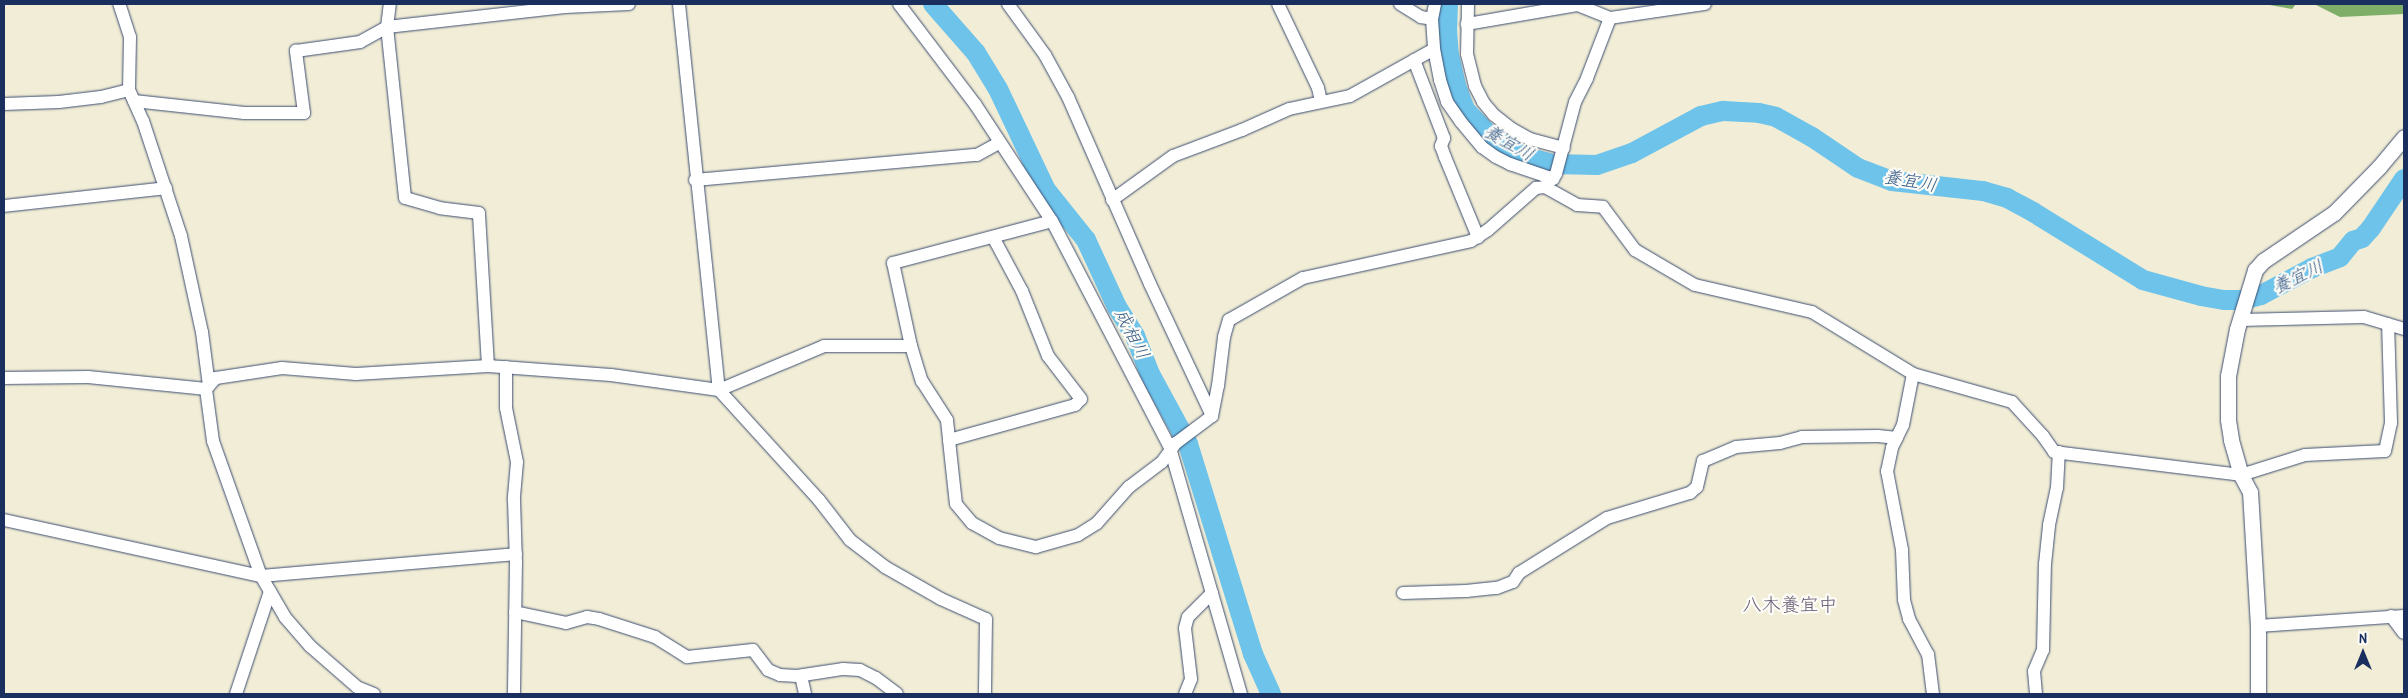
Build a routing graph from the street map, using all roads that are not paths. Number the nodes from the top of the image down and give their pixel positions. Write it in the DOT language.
graph roads {
  1 [pos="119,4"];
  2 [pos="390,4"];
  3 [pos="629,4"];
  4 [pos="678,4"];
  5 [pos="899,4"];
  6 [pos="1008,4"];
  7 [pos="1278,4"];
  8 [pos="1400,4"];
  9 [pos="1468,4"];
  10 [pos="1705,4"];
  11 [pos="1435,8"];
  12 [pos="1610,18"];
  13 [pos="1467,24"];
  14 [pos="387,27"];
  15 [pos="1434,49"];
  16 [pos="1414,60"];
  17 [pos="131,95"];
  18 [pos="1321,101"];
  19 [pos="4,104"];
  20 [pos="2404,138"];
  21 [pos="1000,142"];
  22 [pos="1564,148"];
  23 [pos="695,180"];
  24 [pos="1552,180"];
  25 [pos="166,188"];
  26 [pos="1112,200"];
  27 [pos="4,206"];
  28 [pos="1052,221"];
  29 [pos="993,237"];
  30 [pos="1478,237"];
  31 [pos="2240,320"];
  32 [pos="2388,324"];
  33 [pos="2404,329"];
  34 [pos="911,346"];
  35 [pos="488,366"];
  36 [pos="506,367"];
  37 [pos="1913,374"];
  38 [pos="4,378"];
  39 [pos="208,387"];
  40 [pos="719,390"];
  41 [pos="1208,420"];
  42 [pos="1897,438"];
  43 [pos="949,440"];
  44 [pos="1173,446"];
  45 [pos="2059,452"];
  46 [pos="2242,475"];
  47 [pos="4,520"];
  48 [pos="516,554"];
  49 [pos="262,576"];
  50 [pos="270,591"];
  51 [pos="1212,592"];
  52 [pos="1403,593"];
  53 [pos="515,612"];
  54 [pos="2391,616"];
  55 [pos="2404,616"];
  56 [pos="2258,626"];
  57 [pos="2404,633"];
  58 [pos="801,676"];
  59 [pos="236,694"];
  60 [pos="374,694"];
  61 [pos="514,694"];
  62 [pos="805,694"];
  63 [pos="897,694"];
  64 [pos="985,694"];
  65 [pos="1185,694"];
  66 [pos="1241,694"];
  67 [pos="1933,694"];
  68 [pos="2036,694"];
  69 [pos="2258,694"];
  1 -- 17 [label="street"];
  2 -- 14 [label="street"];
  3 -- 14 [label="street"];
  4 -- 23 [label="street"];
  5 -- 21 [label="street"];
  6 -- 26 [label="street"];
  7 -- 18 [label="street"];
  8 -- 11 [label="street"];
  9 -- 13 [label="street"];
  10 -- 12 [label="street"];
  11 -- 15 [label="street"];
  12 -- 13 [label="street"];
  12 -- 22 [label="street"];
  13 -- 22 [label="street"];
  14 -- 17 [label="street"];
  14 -- 35 [label="street"];
  15 -- 16 [label="street"];
  15 -- 24 [label="street"];
  16 -- 18 [label="street"];
  16 -- 30 [label="street"];
  17 -- 19 [label="street"];
  17 -- 25 [label="street"];
  18 -- 26 [label="street"];
  20 -- 31 [label="street"];
  21 -- 23 [label="street"];
  21 -- 28 [label="street"];
  22 -- 24 [label="street"];
  23 -- 40 [label="street"];
  24 -- 30 [label="street"];
  24 -- 37 [label="street"];
  25 -- 27 [label="street"];
  25 -- 39 [label="street"];
  26 -- 41 [label="street"];
  28 -- 29 [label="street"];
  28 -- 44 [label="street"];
  29 -- 34 [label="street"];
  29 -- 43 [label="street"];
  30 -- 41 [label="street"];
  31 -- 32 [label="street"];
  31 -- 46 [label="street"];
  32 -- 33 [label="street"];
  32 -- 46 [label="street"];
  34 -- 40 [label="street"];
  34 -- 43 [label="street"];
  35 -- 36 [label="street"];
  35 -- 39 [label="street"];
  36 -- 40 [label="street"];
  36 -- 48 [label="street"];
  37 -- 42 [label="street"];
  37 -- 45 [label="street"];
  38 -- 39 [label="street"];
  39 -- 49 [label="street"];
  40 -- 64 [label="street"];
  41 -- 44 [label="street"];
  42 -- 52 [label="street"];
  42 -- 67 [label="street"];
  43 -- 44 [label="street"];
  44 -- 51 [label="street"];
  45 -- 46 [label="street"];
  45 -- 68 [label="street"];
  46 -- 56 [label="street"];
  47 -- 49 [label="street"];
  48 -- 49 [label="street"];
  48 -- 53 [label="street"];
  49 -- 50 [label="street"];
  50 -- 59 [label="street"];
  50 -- 60 [label="street"];
  51 -- 65 [label="street"];
  51 -- 66 [label="street"];
  53 -- 58 [label="street"];
  53 -- 61 [label="street"];
  54 -- 55 [label="street"];
  54 -- 56 [label="street"];
  54 -- 57 [label="street"];
  56 -- 69 [label="street"];
  58 -- 62 [label="street"];
  58 -- 63 [label="street"];
}
